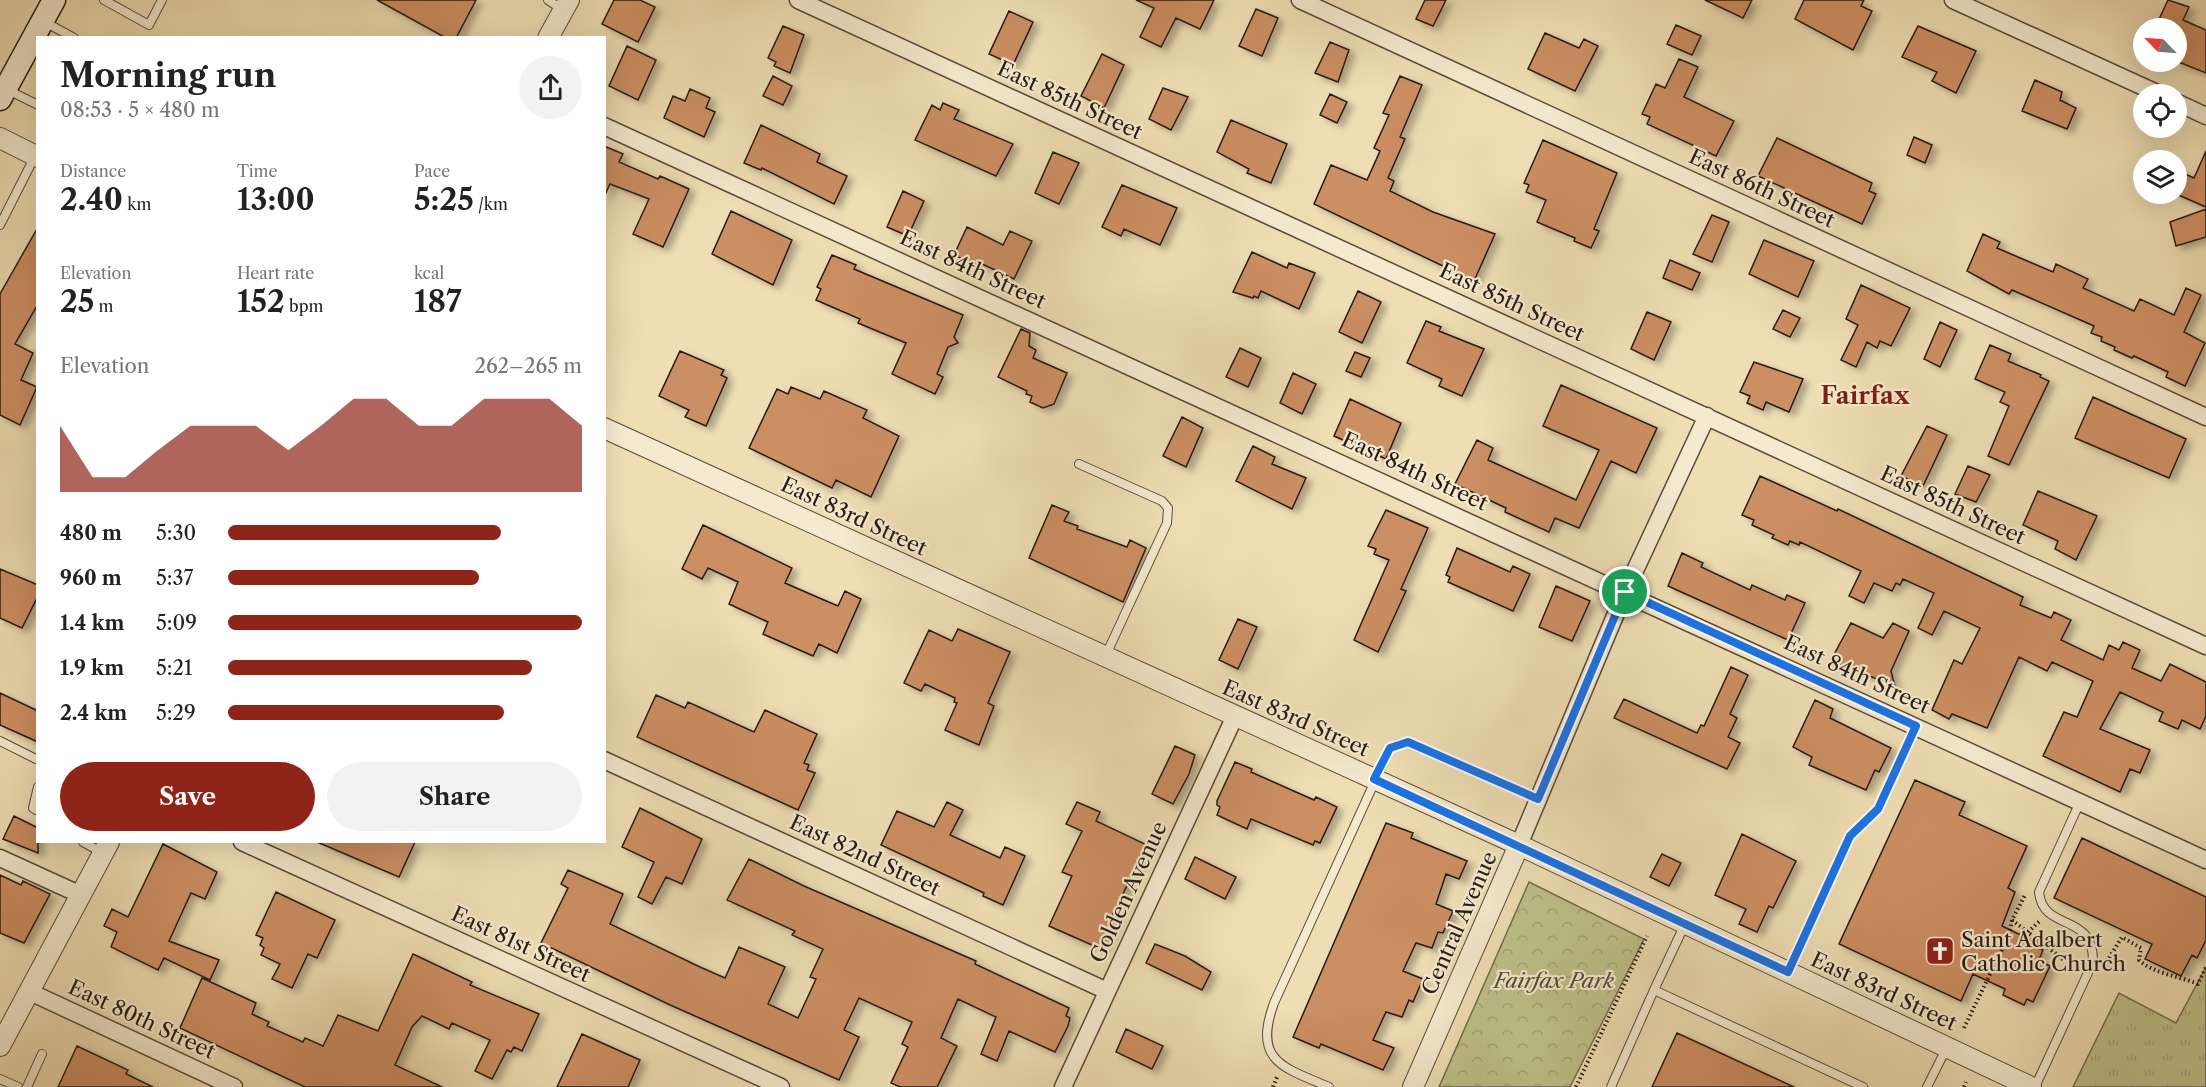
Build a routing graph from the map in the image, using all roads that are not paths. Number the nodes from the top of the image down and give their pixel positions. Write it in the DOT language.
graph roads {
  1 [pos="54,0"];
  2 [pos="104,0"];
  3 [pos="162,0"];
  4 [pos="798,0"];
  5 [pos="1300,0"];
  6 [pos="1953,0"];
  7 [pos="560,4"];
  8 [pos="43,21"];
  9 [pos="70,36"];
  10 [pos="549,36"];
  11 [pos="2137,84"];
  12 [pos="3,94"];
  13 [pos="36,104"];
  14 [pos="2187,107"];
  15 [pos="2206,116"];
  16 [pos="606,127"];
  17 [pos="0,138"];
  18 [pos="36,156"];
  19 [pos="0,225"];
  20 [pos="1707,416"];
  21 [pos="2206,417"];
  22 [pos="606,429"];
  23 [pos="1079,464"];
  24 [pos="1625,592"];
  25 [pos="2206,646"];
  26 [pos="1105,657"];
  27 [pos="1235,716"];
  28 [pos="1916,726"];
  29 [pos="0,741"];
  30 [pos="36,759"];
  31 [pos="606,761"];
  32 [pos="1374,779"];
  33 [pos="36,795"];
  34 [pos="1538,799"];
  35 [pos="2080,802"];
  36 [pos="36,810"];
  37 [pos="88,843"];
  38 [pos="244,843"];
  39 [pos="1519,845"];
  40 [pos="107,847"];
  41 [pos="0,858"];
  42 [pos="2206,860"];
  43 [pos="81,895"];
  44 [pos="1686,923"];
  45 [pos="1788,972"];
  46 [pos="1654,990"];
  47 [pos="1107,991"];
  48 [pos="30,992"];
  49 [pos="0,1046"];
  50 [pos="1947,1047"];
  51 [pos="42,1054"];
  52 [pos="0,1079"];
  53 [pos="18,1087"];
  54 [pos="27,1087"];
  55 [pos="234,1087"];
  56 [pos="781,1087"];
  57 [pos="1063,1087"];
  58 [pos="1329,1087"];
  59 [pos="1413,1087"];
  60 [pos="1611,1087"];
  61 [pos="1863,1087"];
  62 [pos="1927,1087"];
  63 [pos="2033,1087"];
  1 -- 8 [label="main road"];
  2 -- 3 [label="lane"];
  4 -- 20 [label="street, East 85th Street"];
  5 -- 21 [label="street, East 86th Street"];
  6 -- 11 [label="street"];
  7 -- 10 [label="street"];
  8 -- 9 [label="lane"];
  8 -- 12 [label="main road"];
  12 -- 13 [label="lane"];
  14 -- 15 [label="street"];
  16 -- 24 [label="street, East 84th Street"];
  17 -- 18 [label="street"];
  18 -- 19 [label="lane"];
  20 -- 24 [label="street, Central Avenue"];
  20 -- 25 [label="street, East 85th Street"];
  22 -- 26 [label="street, East 83rd Street"];
  23 -- 26 [label="lane"];
  24 -- 28 [label="street, East 84th Street"];
  24 -- 34 [label="street, Central Avenue"];
  26 -- 27 [label="street, East 83rd Street"];
  27 -- 32 [label="street, East 83rd Street"];
  27 -- 47 [label="street, Golden Avenue"];
  28 -- 35 [label="street, East 84th Street"];
  28 -- 45 [label="lane"];
  29 -- 30 [label="lane"];
  31 -- 47 [label="street, East 82nd Street"];
  32 -- 34 [label="lane"];
  32 -- 39 [label="street, East 83rd Street"];
  32 -- 58 [label="lane"];
  33 -- 36 [label="lane"];
  34 -- 39 [label="street, Central Avenue"];
  35 -- 42 [label="street, East 84th Street"];
  35 -- 63 [label="lane"];
  37 -- 40 [label="lane"];
  38 -- 56 [label="street, East 81st Street"];
  39 -- 44 [label="street, East 83rd Street"];
  39 -- 59 [label="street, Central Avenue"];
  40 -- 43 [label="street"];
  41 -- 43 [label="street"];
  43 -- 48 [label="street"];
  44 -- 45 [label="street, East 83rd Street"];
  44 -- 46 [label="lane"];
  45 -- 50 [label="street, East 83rd Street"];
  46 -- 60 [label="lane"];
  46 -- 61 [label="lane"];
  47 -- 57 [label="street, Golden Avenue"];
  48 -- 49 [label="street"];
  48 -- 55 [label="street, East 80th Street"];
  50 -- 62 [label="lane"];
  50 -- 63 [label="street, East 83rd Street"];
  51 -- 54 [label="lane"];
  52 -- 53 [label="lane"];
}
